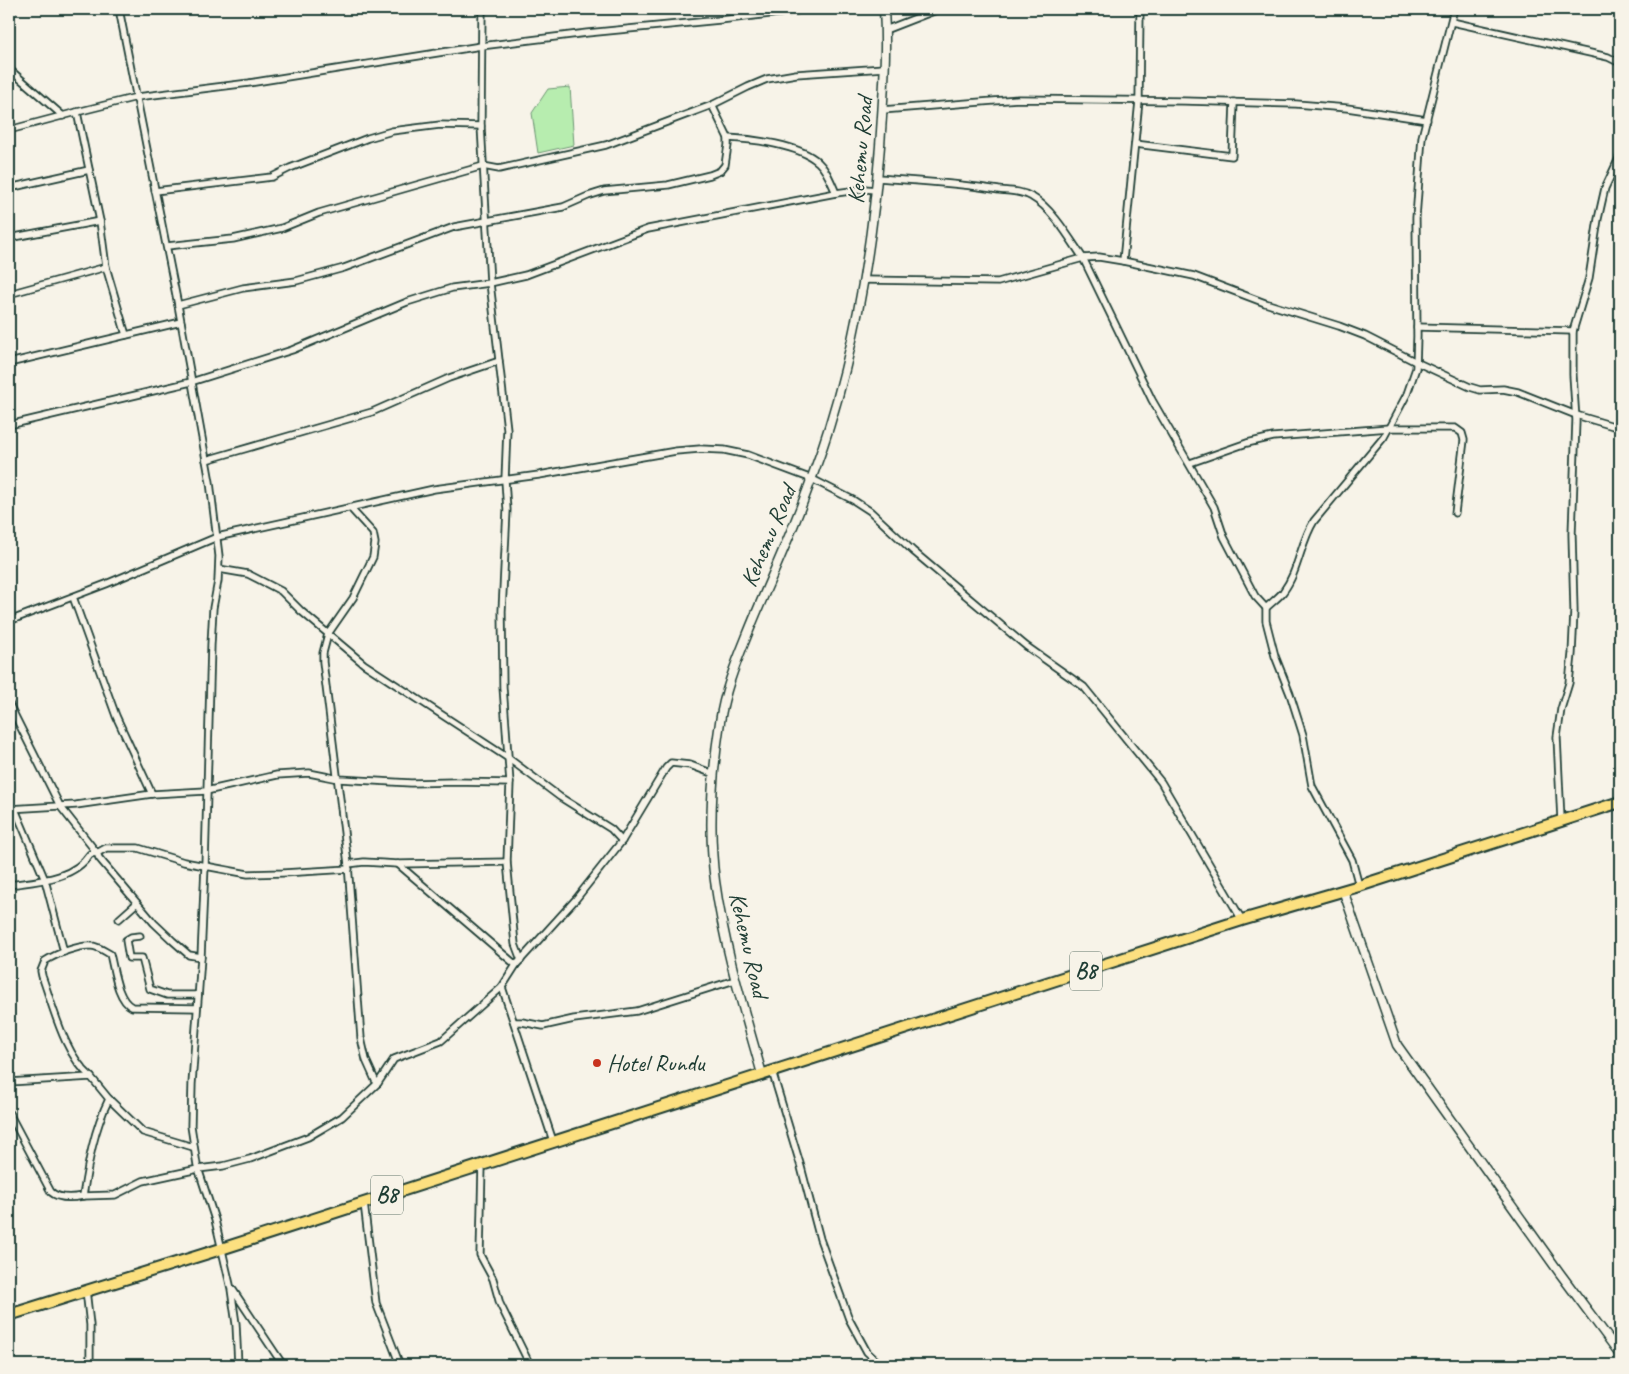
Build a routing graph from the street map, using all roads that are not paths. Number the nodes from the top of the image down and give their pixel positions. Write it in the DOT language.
graph roads {
  1 [pos="14,9"];
  2 [pos="119,9"];
  3 [pos="482,9"];
  4 [pos="812,9"];
  5 [pos="884,9"];
  6 [pos="939,9"];
  7 [pos="1140,9"];
  8 [pos="1454,9"];
  9 [pos="9,10"];
  10 [pos="1452,22"];
  11 [pos="885,30"];
  12 [pos="481,46"];
  13 [pos="1620,62"];
  14 [pos="884,68"];
  15 [pos="9,69"];
  16 [pos="136,97"];
  17 [pos="1139,101"];
  18 [pos="1234,102"];
  19 [pos="712,105"];
  20 [pos="882,110"];
  21 [pos="77,112"];
  22 [pos="63,116"];
  23 [pos="1427,120"];
  24 [pos="481,126"];
  25 [pos="9,130"];
  26 [pos="728,138"];
  27 [pos="1135,144"];
  28 [pos="1620,156"];
  29 [pos="483,166"];
  30 [pos="89,170"];
  31 [pos="877,178"];
  32 [pos="9,188"];
  33 [pos="876,190"];
  34 [pos="155,191"];
  35 [pos="836,193"];
  36 [pos="100,221"];
  37 [pos="486,222"];
  38 [pos="9,238"];
  39 [pos="167,246"];
  40 [pos="1083,258"];
  41 [pos="1123,261"];
  42 [pos="106,267"];
  43 [pos="864,280"];
  44 [pos="490,283"];
  45 [pos="9,294"];
  46 [pos="178,306"];
  47 [pos="181,322"];
  48 [pos="1417,327"];
  49 [pos="1573,331"];
  50 [pos="126,335"];
  51 [pos="499,361"];
  52 [pos="1416,362"];
  53 [pos="9,363"];
  54 [pos="191,382"];
  55 [pos="1576,415"];
  56 [pos="9,425"];
  57 [pos="1389,428"];
  58 [pos="1620,428"];
  59 [pos="206,460"];
  60 [pos="1190,463"];
  61 [pos="812,479"];
  62 [pos="505,480"];
  63 [pos="352,508"];
  64 [pos="1455,513"];
  65 [pos="217,537"];
  66 [pos="219,569"];
  67 [pos="73,597"];
  68 [pos="1266,608"];
  69 [pos="9,621"];
  70 [pos="328,634"];
  71 [pos="9,704"];
  72 [pos="508,758"];
  73 [pos="714,774"];
  74 [pos="339,779"];
  75 [pos="510,783"];
  76 [pos="206,791"];
  77 [pos="152,794"];
  78 [pos="1620,802"];
  79 [pos="60,806"];
  80 [pos="12,809"];
  81 [pos="1561,820"];
  82 [pos="622,841"];
  83 [pos="97,853"];
  84 [pos="508,862"];
  85 [pos="398,864"];
  86 [pos="205,866"];
  87 [pos="349,866"];
  88 [pos="45,880"];
  89 [pos="9,885"];
  90 [pos="1359,886"];
  91 [pos="1343,890"];
  92 [pos="137,903"];
  93 [pos="119,919"];
  94 [pos="1242,920"];
  95 [pos="140,936"];
  96 [pos="64,952"];
  97 [pos="200,957"];
  98 [pos="521,960"];
  99 [pos="516,966"];
  100 [pos="736,980"];
  101 [pos="502,987"];
  102 [pos="198,995"];
  103 [pos="197,1008"];
  104 [pos="514,1022"];
  105 [pos="767,1072"];
  106 [pos="91,1077"];
  107 [pos="9,1082"];
  108 [pos="378,1083"];
  109 [pos="109,1099"];
  110 [pos="9,1113"];
  111 [pos="553,1141"];
  112 [pos="193,1147"];
  113 [pos="482,1165"];
  114 [pos="198,1169"];
  115 [pos="83,1196"];
  116 [pos="364,1202"];
  117 [pos="221,1249"];
  118 [pos="231,1289"];
  119 [pos="86,1290"];
  120 [pos="9,1315"];
  121 [pos="1620,1354"];
  122 [pos="90,1365"];
  123 [pos="238,1365"];
  124 [pos="283,1365"];
  125 [pos="400,1365"];
  126 [pos="530,1365"];
  127 [pos="881,1365"];
  1 -- 9 [label="street"];
  2 -- 16 [label="street"];
  3 -- 12 [label="street"];
  4 -- 12 [label="street"];
  5 -- 11 [label="street, Kehemu Road"];
  6 -- 11 [label="street"];
  7 -- 17 [label="street"];
  8 -- 10 [label="street"];
  10 -- 13 [label="street"];
  10 -- 23 [label="street"];
  11 -- 14 [label="street, Kehemu Road"];
  12 -- 16 [label="street"];
  12 -- 24 [label="street"];
  14 -- 19 [label="street"];
  14 -- 20 [label="street, Kehemu Road"];
  15 -- 22 [label="street"];
  16 -- 21 [label="street"];
  16 -- 34 [label="street"];
  17 -- 18 [label="street"];
  17 -- 20 [label="street"];
  17 -- 27 [label="street"];
  18 -- 23 [label="street"];
  18 -- 27 [label="street"];
  19 -- 26 [label="street"];
  19 -- 29 [label="street"];
  20 -- 31 [label="street, Kehemu Road"];
  21 -- 22 [label="street"];
  21 -- 30 [label="street"];
  22 -- 25 [label="street"];
  23 -- 48 [label="street"];
  24 -- 29 [label="street"];
  24 -- 34 [label="street"];
  26 -- 35 [label="street"];
  26 -- 37 [label="street"];
  27 -- 41 [label="street"];
  28 -- 49 [label="street"];
  29 -- 37 [label="street"];
  29 -- 39 [label="street"];
  30 -- 32 [label="street"];
  30 -- 36 [label="street"];
  31 -- 33 [label="street, Kehemu Road"];
  31 -- 40 [label="street"];
  33 -- 35 [label="street"];
  33 -- 43 [label="street, Kehemu Road"];
  34 -- 39 [label="street"];
  35 -- 44 [label="street"];
  36 -- 38 [label="street"];
  36 -- 42 [label="street"];
  37 -- 44 [label="street"];
  37 -- 46 [label="street"];
  39 -- 46 [label="street"];
  40 -- 41 [label="street"];
  40 -- 43 [label="street"];
  40 -- 60 [label="street"];
  41 -- 52 [label="street"];
  42 -- 45 [label="street"];
  42 -- 50 [label="street"];
  43 -- 61 [label="street, Kehemu Road"];
  44 -- 51 [label="street"];
  44 -- 54 [label="street"];
  46 -- 47 [label="street"];
  47 -- 50 [label="street"];
  47 -- 54 [label="street"];
  48 -- 49 [label="street"];
  48 -- 52 [label="street"];
  49 -- 55 [label="street"];
  50 -- 53 [label="street"];
  51 -- 59 [label="street"];
  51 -- 62 [label="street"];
  52 -- 55 [label="street"];
  52 -- 57 [label="street"];
  54 -- 56 [label="street"];
  54 -- 59 [label="street"];
  55 -- 58 [label="street"];
  55 -- 81 [label="street"];
  57 -- 60 [label="street"];
  57 -- 64 [label="street"];
  57 -- 68 [label="street"];
  59 -- 65 [label="street"];
  60 -- 68 [label="street"];
  61 -- 62 [label="street"];
  61 -- 73 [label="street, Kehemu Road"];
  61 -- 94 [label="street"];
  62 -- 63 [label="street"];
  62 -- 72 [label="street"];
  63 -- 65 [label="street"];
  63 -- 70 [label="street"];
  65 -- 66 [label="street"];
  65 -- 67 [label="street"];
  66 -- 70 [label="street"];
  66 -- 76 [label="street"];
  67 -- 69 [label="street"];
  67 -- 77 [label="street"];
  68 -- 90 [label="street"];
  70 -- 72 [label="street"];
  70 -- 74 [label="street"];
  71 -- 79 [label="street"];
  72 -- 75 [label="street"];
  72 -- 82 [label="street"];
  73 -- 82 [label="street"];
  73 -- 100 [label="street, Kehemu Road"];
  74 -- 75 [label="street"];
  74 -- 76 [label="street"];
  74 -- 87 [label="street"];
  75 -- 84 [label="street"];
  76 -- 77 [label="street"];
  76 -- 86 [label="street"];
  77 -- 79 [label="street"];
  78 -- 81 [label="highway, B8"];
  79 -- 80 [label="street"];
  79 -- 83 [label="street"];
  80 -- 88 [label="street"];
  81 -- 90 [label="highway, B8"];
  82 -- 98 [label="street"];
  83 -- 86 [label="street"];
  83 -- 88 [label="street"];
  83 -- 92 [label="street"];
  84 -- 85 [label="street"];
  84 -- 98 [label="street"];
  85 -- 87 [label="street"];
  85 -- 99 [label="street"];
  86 -- 87 [label="street"];
  86 -- 97 [label="street"];
  87 -- 108 [label="street"];
  88 -- 89 [label="street"];
  88 -- 96 [label="street"];
  90 -- 91 [label="highway, B8"];
  91 -- 94 [label="highway, B8"];
  91 -- 121 [label="street"];
  92 -- 93 [label="street"];
  92 -- 97 [label="street"];
  94 -- 105 [label="highway, B8"];
  95 -- 102 [label="street"];
  96 -- 103 [label="street"];
  96 -- 106 [label="street"];
  97 -- 102 [label="street"];
  98 -- 99 [label="street"];
  99 -- 101 [label="street"];
  100 -- 104 [label="street"];
  100 -- 105 [label="street, Kehemu Road"];
  101 -- 104 [label="street"];
  101 -- 108 [label="street"];
  102 -- 103 [label="street"];
  103 -- 112 [label="street"];
  104 -- 111 [label="street"];
  105 -- 111 [label="highway, B8"];
  105 -- 127 [label="street"];
  106 -- 107 [label="street"];
  106 -- 109 [label="street"];
  108 -- 114 [label="street"];
  109 -- 112 [label="street"];
  109 -- 115 [label="street"];
  110 -- 115 [label="street"];
  111 -- 113 [label="highway, B8"];
  112 -- 114 [label="street"];
  113 -- 116 [label="highway, B8"];
  113 -- 126 [label="street"];
  114 -- 115 [label="street"];
  114 -- 117 [label="street"];
  116 -- 117 [label="highway, B8"];
  116 -- 125 [label="street"];
  117 -- 118 [label="street"];
  117 -- 119 [label="highway, B8"];
  118 -- 123 [label="street"];
  118 -- 124 [label="street"];
  119 -- 120 [label="highway, B8"];
  119 -- 122 [label="street"];
}
